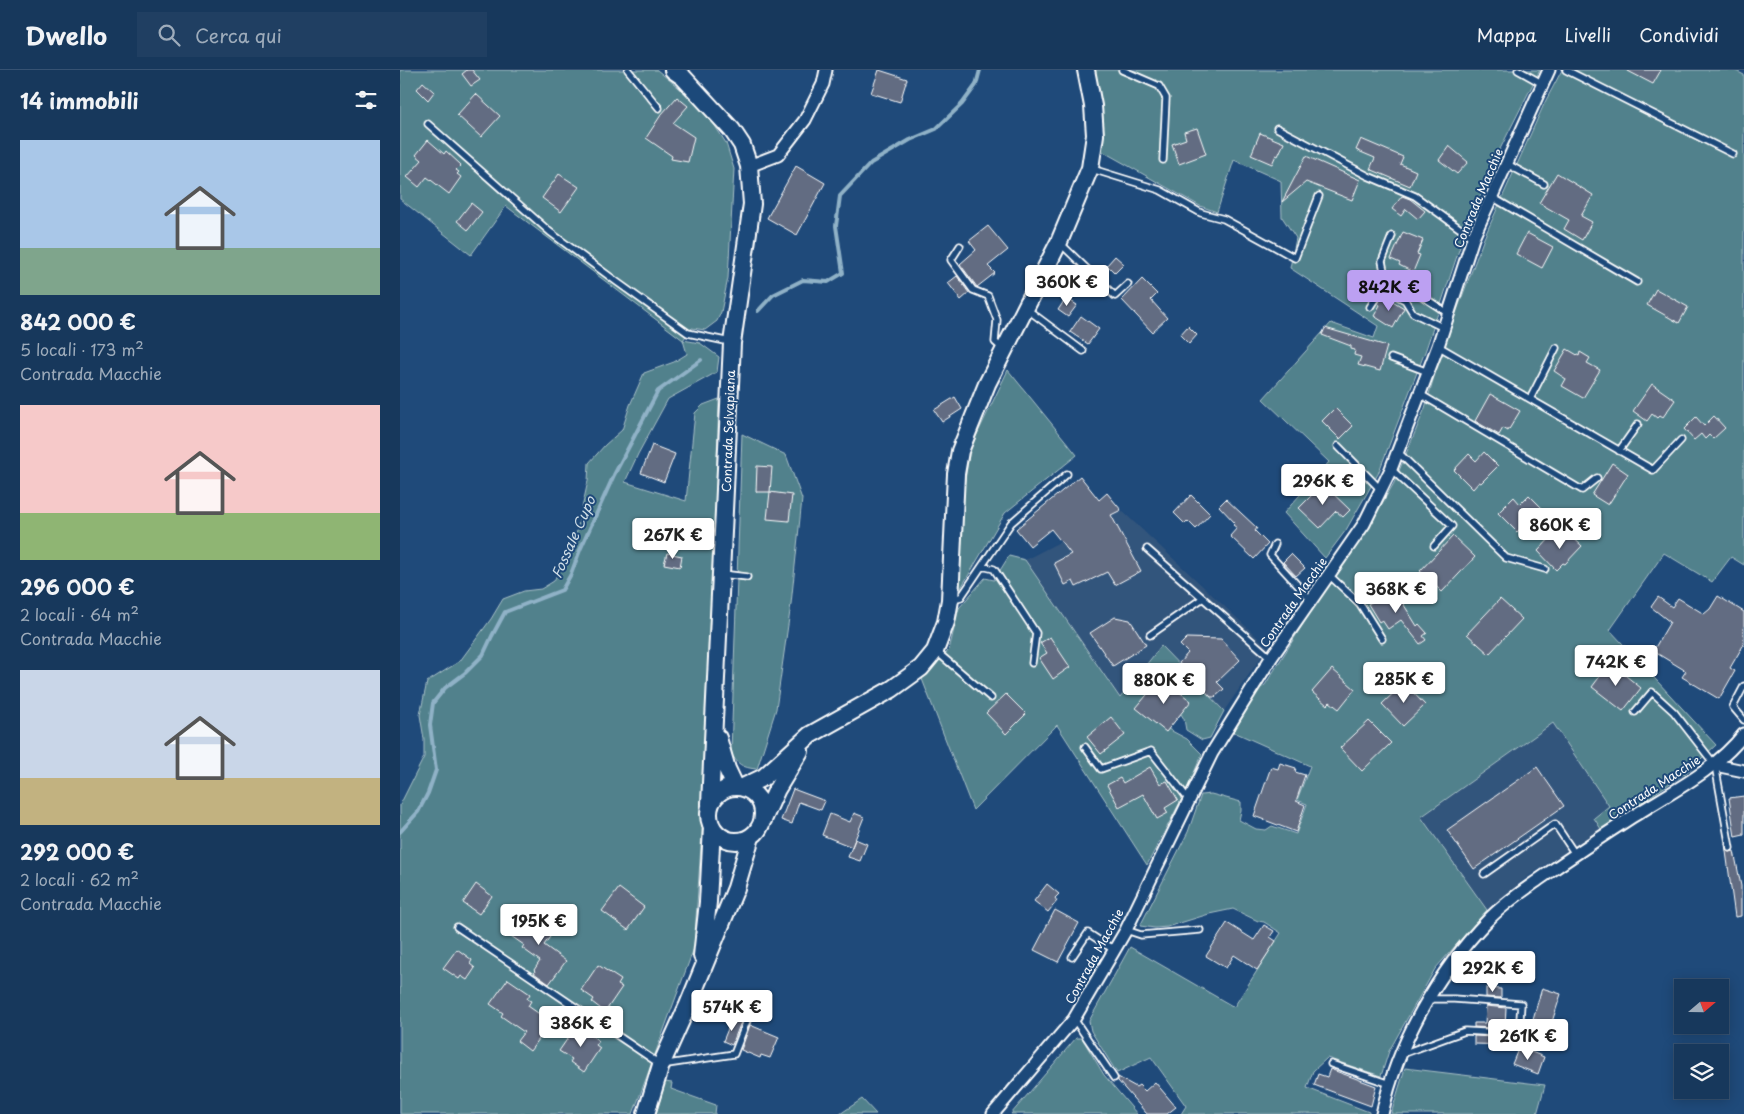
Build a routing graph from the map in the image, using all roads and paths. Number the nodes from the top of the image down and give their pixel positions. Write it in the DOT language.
graph roads {
  1 [pos="628,70"];
  2 [pos="673,70"];
  3 [pos="826,70"];
  4 [pos="1086,70"];
  5 [pos="1122,70"];
  6 [pos="1518,70"];
  7 [pos="1549,70"];
  8 [pos="1566,70"];
  9 [pos="1542,84"];
  10 [pos="659,108"];
  11 [pos="428,124"];
  12 [pos="1277,128"];
  13 [pos="1733,154"];
  14 [pos="1163,160"];
  15 [pos="1507,164"];
  16 [pos="749,166"];
  17 [pos="1090,168"];
  18 [pos="1544,184"];
  19 [pos="1319,196"];
  20 [pos="1492,197"];
  21 [pos="1392,236"];
  22 [pos="1473,238"];
  23 [pos="1059,242"];
  24 [pos="960,246"];
  25 [pos="1637,282"];
  26 [pos="1128,284"];
  27 [pos="1370,307"];
  28 [pos="1026,308"];
  29 [pos="1449,314"];
  30 [pos="1444,328"];
  31 [pos="732,343"];
  32 [pos="1438,346"];
  33 [pos="1556,348"];
  34 [pos="1004,351"];
  35 [pos="1083,351"];
  36 [pos="1391,358"];
  37 [pos="1428,372"];
  38 [pos="1420,394"];
  39 [pos="1530,400"];
  40 [pos="1638,424"];
  41 [pos="1681,440"];
  42 [pos="1338,446"];
  43 [pos="1619,451"];
  44 [pos="1398,452"];
  45 [pos="1391,469"];
  46 [pos="1067,474"];
  47 [pos="1597,478"];
  48 [pos="1381,490"];
  49 [pos="1275,544"];
  50 [pos="1434,546"];
  51 [pos="1147,549"];
  52 [pos="982,566"];
  53 [pos="1545,569"];
  54 [pos="722,574"];
  55 [pos="1329,575"];
  56 [pos="747,577"];
  57 [pos="1203,598"];
  58 [pos="950,600"];
  59 [pos="1311,600"];
  60 [pos="1150,634"];
  61 [pos="1382,639"];
  62 [pos="935,650"];
  63 [pos="1271,658"];
  64 [pos="1032,663"];
  65 [pos="1744,686"];
  66 [pos="991,698"];
  67 [pos="1635,712"];
  68 [pos="1744,720"];
  69 [pos="715,726"];
  70 [pos="1744,734"];
  71 [pos="810,735"];
  72 [pos="1085,747"];
  73 [pos="1715,765"];
  74 [pos="1744,771"];
  75 [pos="739,787"];
  76 [pos="1189,800"];
  77 [pos="710,804"];
  78 [pos="762,822"];
  79 [pos="712,827"];
  80 [pos="751,837"];
  81 [pos="1730,848"];
  82 [pos="1575,854"];
  83 [pos="1484,874"];
  84 [pos="457,927"];
  85 [pos="1126,930"];
  86 [pos="1200,930"];
  87 [pos="1114,950"];
  88 [pos="1072,957"];
  89 [pos="700,976"];
  90 [pos="1429,999"];
  91 [pos="748,1018"];
  92 [pos="1074,1019"];
  93 [pos="1400,1054"];
  94 [pos="1330,1064"];
  95 [pos="661,1066"];
  96 [pos="1114,1078"];
  97 [pos="1390,1084"];
  98 [pos="646,1114"];
  99 [pos="993,1114"];
  100 [pos="1382,1114"];
  1 -- 10 [label="lane"];
  2 -- 16 [label="main road, Contrada Selvapiana"];
  3 -- 16 [label="street"];
  4 -- 17 [label="main road"];
  5 -- 14 [label="lane"];
  6 -- 9 [label="lane"];
  7 -- 9 [label="street, Contrada Macchie"];
  8 -- 13 [label="lane"];
  9 -- 15 [label="street, Contrada Macchie"];
  11 -- 31 [label="lane"];
  12 -- 22 [label="lane"];
  15 -- 18 [label="lane"];
  15 -- 20 [label="street, Contrada Macchie"];
  16 -- 31 [label="main road, Contrada Selvapiana"];
  17 -- 19 [label="lane"];
  17 -- 23 [label="main road"];
  20 -- 22 [label="street, Contrada Macchie"];
  20 -- 25 [label="lane"];
  21 -- 29 [label="lane"];
  22 -- 29 [label="street, Contrada Macchie"];
  23 -- 26 [label="lane"];
  23 -- 28 [label="main road"];
  24 -- 34 [label="lane"];
  27 -- 30 [label="lane"];
  28 -- 34 [label="main road"];
  28 -- 35 [label="lane"];
  29 -- 30 [label="street, Contrada Macchie"];
  30 -- 32 [label="street, Contrada Macchie"];
  31 -- 54 [label="main road, Contrada Selvapiana"];
  32 -- 37 [label="street, Contrada Macchie"];
  32 -- 39 [label="lane"];
  33 -- 39 [label="lane"];
  34 -- 58 [label="main road"];
  36 -- 37 [label="lane"];
  37 -- 38 [label="street, Contrada Macchie"];
  38 -- 44 [label="street, Contrada Macchie"];
  38 -- 47 [label="lane"];
  39 -- 43 [label="lane"];
  40 -- 43 [label="lane"];
  41 -- 43 [label="lane"];
  42 -- 48 [label="lane"];
  44 -- 45 [label="street, Contrada Macchie"];
  44 -- 53 [label="lane"];
  45 -- 48 [label="street, Contrada Macchie"];
  45 -- 50 [label="lane"];
  46 -- 52 [label="lane"];
  48 -- 55 [label="street, Contrada Macchie"];
  49 -- 59 [label="lane"];
  51 -- 57 [label="lane"];
  52 -- 58 [label="lane"];
  52 -- 64 [label="lane"];
  54 -- 56 [label="lane"];
  54 -- 69 [label="main road, Contrada Selvapiana"];
  55 -- 59 [label="street, Contrada Macchie"];
  55 -- 61 [label="lane"];
  57 -- 60 [label="lane"];
  57 -- 63 [label="lane"];
  58 -- 62 [label="main road"];
  59 -- 63 [label="street, Contrada Macchie"];
  62 -- 66 [label="lane"];
  62 -- 71 [label="main road"];
  63 -- 76 [label="street, Contrada Macchie"];
  65 -- 68 [label="lane"];
  67 -- 73 [label="lane"];
  69 -- 75 [label="main road, Contrada Selvapiana"];
  69 -- 77 [label="main road, Contrada Selvapiana"];
  70 -- 73 [label="street, Contrada Macchie"];
  71 -- 75 [label="main road"];
  71 -- 78 [label="main road"];
  72 -- 76 [label="lane"];
  73 -- 74 [label="street"];
  73 -- 81 [label="lane"];
  73 -- 82 [label="street, Contrada Macchie"];
  75 -- 77 [label="main road"];
  75 -- 78 [label="main road"];
  76 -- 85 [label="street, Contrada Macchie"];
  77 -- 79 [label="main road"];
  78 -- 80 [label="main road"];
  79 -- 80 [label="main road"];
  79 -- 89 [label="main road"];
  80 -- 89 [label="main road"];
  82 -- 83 [label="lane"];
  82 -- 90 [label="street, Contrada Macchie"];
  84 -- 95 [label="lane"];
  85 -- 86 [label="lane"];
  85 -- 87 [label="street, Contrada Macchie"];
  87 -- 88 [label="lane"];
  87 -- 92 [label="street, Contrada Macchie"];
  89 -- 95 [label="main road"];
  90 -- 93 [label="street, Contrada Macchie"];
  90 -- 93 [label="lane"];
  91 -- 95 [label="lane"];
  92 -- 96 [label="lane"];
  92 -- 99 [label="street, Contrada Macchie"];
  93 -- 97 [label="street, Contrada Macchie"];
  94 -- 97 [label="lane"];
  95 -- 98 [label="main road"];
  97 -- 100 [label="street, Contrada Macchie"];
}
